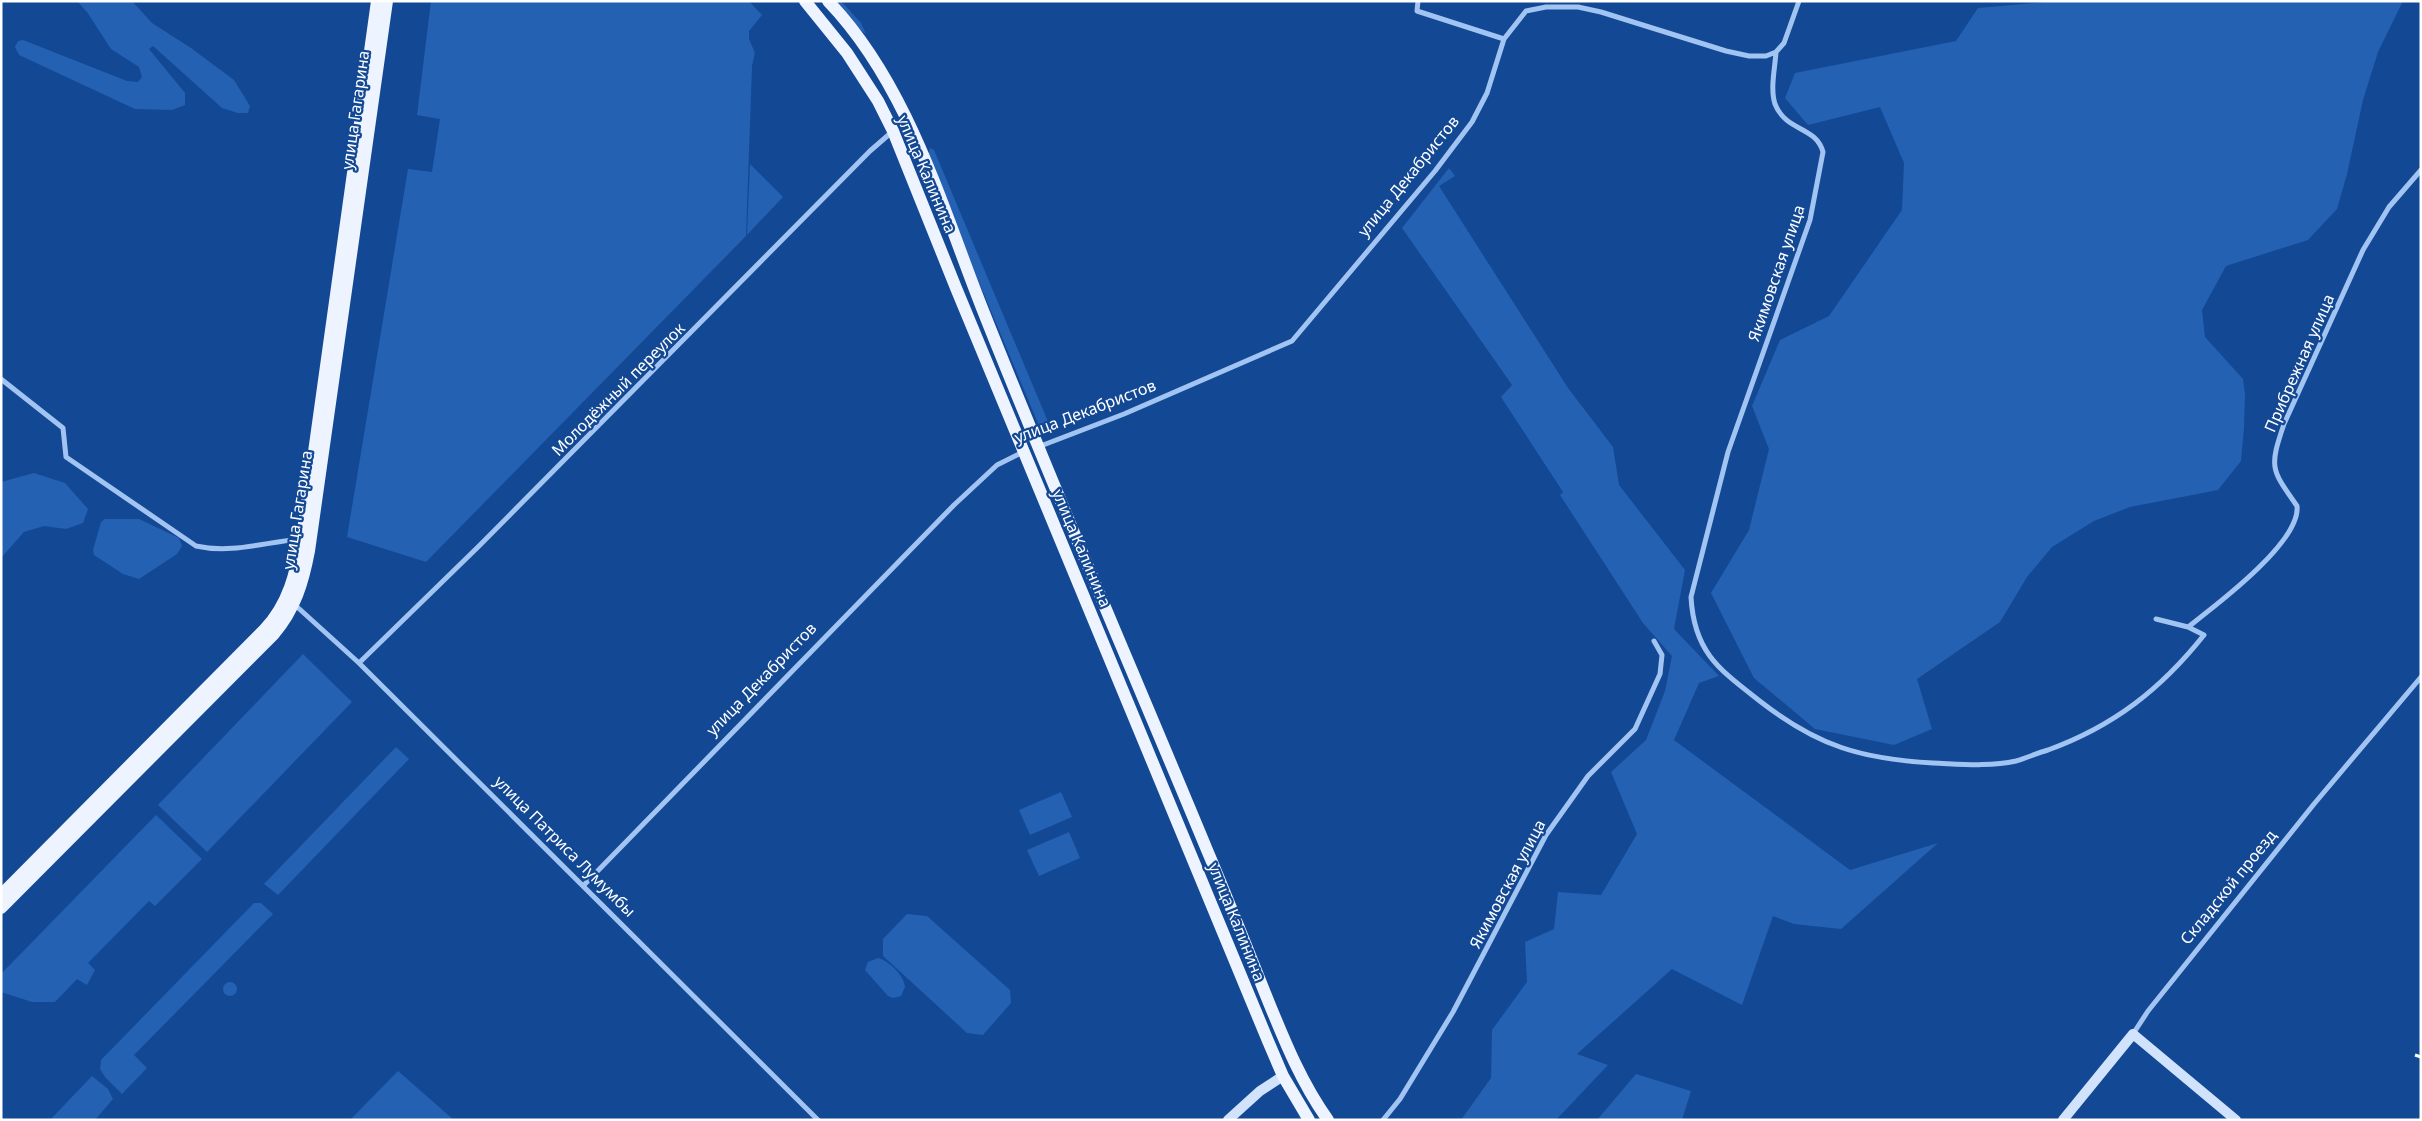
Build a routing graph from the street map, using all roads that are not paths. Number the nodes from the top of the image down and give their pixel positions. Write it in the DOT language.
graph roads {
  1 [pos="377,1"];
  2 [pos="387,1"];
  3 [pos="805,1"];
  4 [pos="828,1"];
  5 [pos="1418,1"];
  6 [pos="1799,1"];
  7 [pos="1504,39"];
  8 [pos="1776,52"];
  9 [pos="370,87"];
  10 [pos="893,131"];
  11 [pos="2421,170"];
  12 [pos="333,347"];
  13 [pos="1,379"];
  14 [pos="1037,447"];
  15 [pos="1024,452"];
  16 [pos="302,538"];
  17 [pos="290,602"];
  18 [pos="2156,619"];
  19 [pos="2188,627"];
  20 [pos="1654,641"];
  21 [pos="359,663"];
  22 [pos="2421,677"];
  23 [pos="583,886"];
  24 [pos="1,895"];
  25 [pos="1,908"];
  26 [pos="2133,1034"];
  27 [pos="1297,1069"];
  28 [pos="1284,1076"];
  29 [pos="818,1120"];
  30 [pos="1228,1120"];
  31 [pos="1309,1120"];
  32 [pos="1328,1120"];
  33 [pos="1383,1120"];
  34 [pos="2063,1120"];
  35 [pos="2236,1120"];
  1 -- 9 [label="main road, улица Гагарина"];
  2 -- 9 [label="main road, улица Гагарина"];
  3 -- 10 [label="main road, улица Калинина"];
  4 -- 14 [label="main road, улица Калинина"];
  5 -- 7 [label="street"];
  6 -- 8 [label="street, Якимовская улица"];
  7 -- 8 [label="street, улица Декабристов"];
  7 -- 14 [label="street, улица Декабристов"];
  8 -- 19 [label="street, Якимовская улица"];
  9 -- 12 [label="main road, улица Гагарина"];
  10 -- 15 [label="main road, улица Калинина"];
  10 -- 21 [label="street, Молодёжный переулок"];
  11 -- 19 [label="street, Прибрежная улица"];
  12 -- 16 [label="main road, улица Гагарина"];
  12 -- 17 [label="main road, улица Гагарина"];
  13 -- 16 [label="street"];
  14 -- 15 [label="main road, улица Декабристов"];
  14 -- 27 [label="main road, улица Калинина"];
  15 -- 23 [label="street, улица Декабристов"];
  15 -- 28 [label="main road, улица Калинина"];
  16 -- 17 [label="main road, улица Гагарина"];
  17 -- 21 [label="street, улица Патриса Лумумбы"];
  17 -- 24 [label="main road, улица Гагарина"];
  17 -- 25 [label="main road, улица Гагарина"];
  18 -- 19 [label="street"];
  20 -- 33 [label="street, Якимовская улица"];
  21 -- 23 [label="street, улица Патриса Лумумбы"];
  22 -- 26 [label="street, Складской проезд"];
  23 -- 29 [label="street, улица Патриса Лумумбы"];
  26 -- 34 [label="street, Складской проезд"];
  26 -- 35 [label="street"];
  27 -- 28 [label="main road"];
  27 -- 32 [label="main road, улица Калинина"];
  28 -- 30 [label="street"];
  28 -- 31 [label="main road, улица Калинина"];
}
